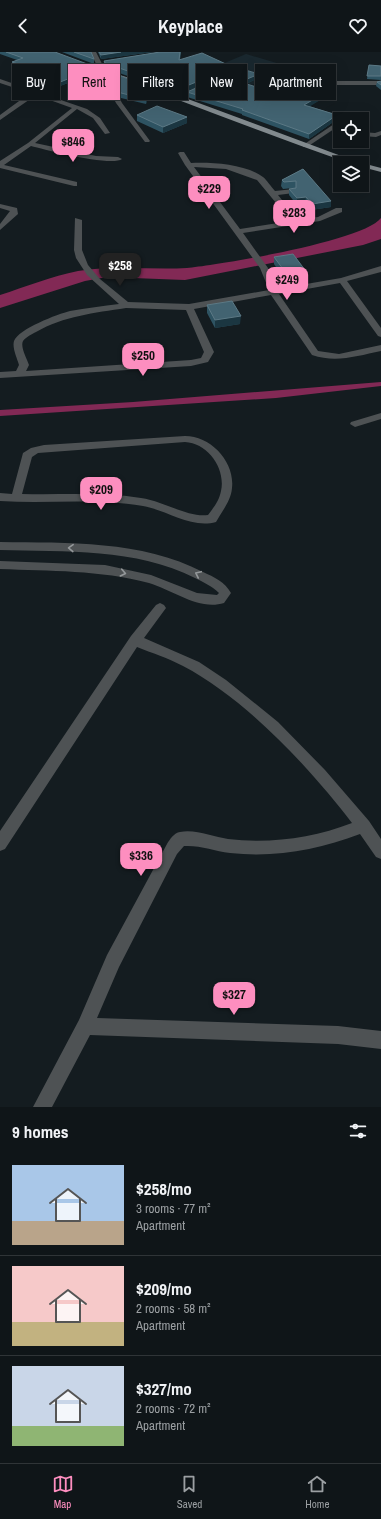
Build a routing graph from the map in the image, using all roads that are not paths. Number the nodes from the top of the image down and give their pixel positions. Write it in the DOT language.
graph roads {
  1 [pos="93,52"];
  2 [pos="73,60"];
  3 [pos="84,64"];
  4 [pos="101,64"];
  5 [pos="0,81"];
  6 [pos="336,83"];
  7 [pos="381,83"];
  8 [pos="12,85"];
  9 [pos="25,100"];
  10 [pos="54,100"];
  11 [pos="117,100"];
  12 [pos="186,100"];
  13 [pos="75,108"];
  14 [pos="0,118"];
  15 [pos="333,126"];
  16 [pos="328,130"];
  17 [pos="333,131"];
  18 [pos="107,133"];
  19 [pos="381,133"];
  20 [pos="369,134"];
  21 [pos="147,141"];
  22 [pos="30,144"];
  23 [pos="305,146"];
  24 [pos="182,153"];
  25 [pos="335,156"];
  26 [pos="118,159"];
  27 [pos="0,165"];
  28 [pos="189,165"];
  29 [pos="369,167"];
  30 [pos="379,169"];
  31 [pos="74,184"];
  32 [pos="291,191"];
  33 [pos="273,194"];
  34 [pos="0,206"];
  35 [pos="339,210"];
  36 [pos="78,220"];
  37 [pos="297,224"];
  38 [pos="0,228"];
  39 [pos="238,232"];
  40 [pos="381,269"];
  41 [pos="342,280"];
  42 [pos="274,292"];
  43 [pos="126,306"];
  44 [pos="189,307"];
  45 [pos="381,334"];
  46 [pos="381,348"];
  47 [pos="19,374"];
  48 [pos="0,375"];
  49 [pos="381,416"];
  50 [pos="355,424"];
  51 [pos="0,497"];
  52 [pos="16,498"];
  53 [pos="0,546"];
  54 [pos="0,565"];
  55 [pos="160,608"];
  56 [pos="135,640"];
  57 [pos="364,826"];
  58 [pos="0,844"];
  59 [pos="381,852"];
  60 [pos="85,1026"];
  61 [pos="381,1040"];
  62 [pos="42,1107"];
  1 -- 4 [label="street"];
  2 -- 3 [label="main road"];
  5 -- 8 [label="street"];
  6 -- 7 [label="street"];
  9 -- 14 [label="street"];
  10 -- 13 [label="street"];
  11 -- 21 [label="street"];
  12 -- 23 [label="main road"];
  13 -- 18 [label="street"];
  13 -- 22 [label="street"];
  15 -- 16 [label="street"];
  16 -- 17 [label="street"];
  16 -- 23 [label="street"];
  19 -- 20 [label="street"];
  22 -- 26 [label="street"];
  22 -- 27 [label="street"];
  23 -- 25 [label="main road"];
  24 -- 28 [label="street"];
  27 -- 31 [label="street"];
  28 -- 33 [label="street"];
  28 -- 39 [label="street"];
  29 -- 30 [label="main road"];
  32 -- 33 [label="street"];
  33 -- 37 [label="street"];
  34 -- 38 [label="street"];
  35 -- 37 [label="street"];
  36 -- 43 [label="street"];
  37 -- 39 [label="street"];
  39 -- 42 [label="street"];
  40 -- 41 [label="street"];
  41 -- 42 [label="street"];
  41 -- 45 [label="street"];
  42 -- 44 [label="street"];
  42 -- 46 [label="street"];
  43 -- 44 [label="street"];
  43 -- 47 [label="street"];
  44 -- 47 [label="street"];
  47 -- 48 [label="street"];
  49 -- 50 [label="street"];
  51 -- 52 [label="street"];
  52 -- 52 [label="street"];
  54 -- 53 [label="street, one-way"];
  55 -- 56 [label="street"];
  56 -- 57 [label="street"];
  56 -- 58 [label="street"];
  57 -- 59 [label="street"];
  57 -- 60 [label="street"];
  60 -- 61 [label="street"];
  60 -- 62 [label="street"];
}
